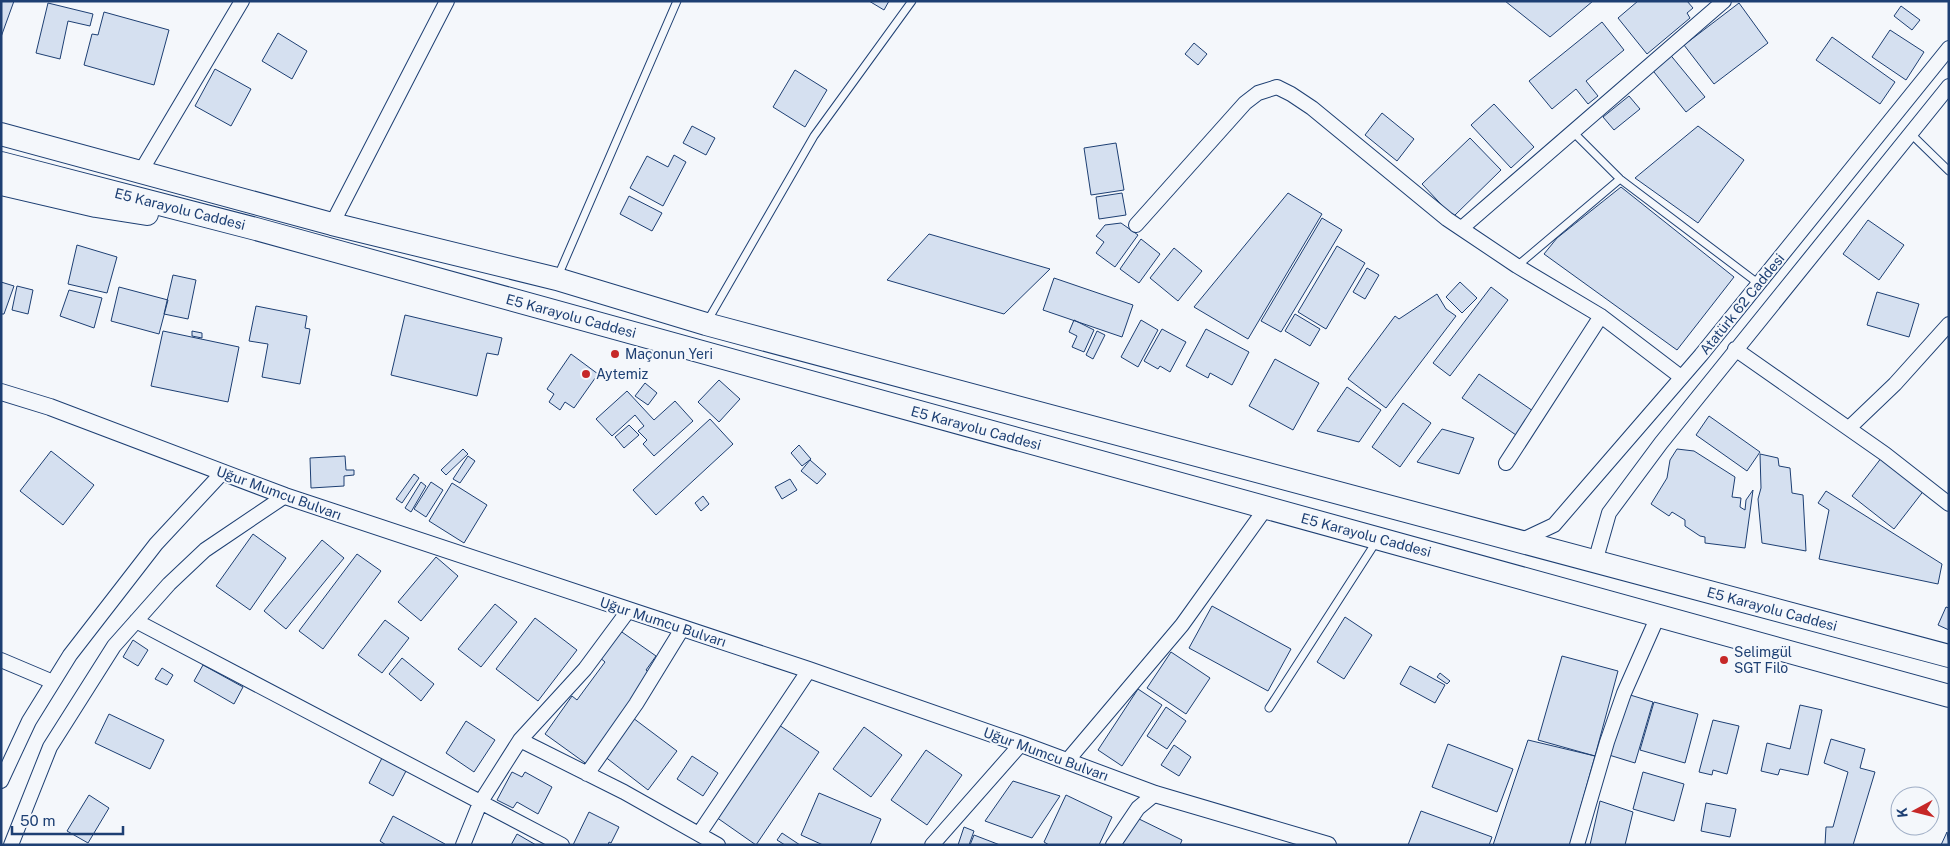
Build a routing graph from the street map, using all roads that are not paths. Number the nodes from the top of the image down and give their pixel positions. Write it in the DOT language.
graph roads {
  1 [pos="242,1"];
  2 [pos="447,1"];
  3 [pos="677,1"];
  4 [pos="912,1"];
  5 [pos="1724,1"];
  6 [pos="1949,48"];
  7 [pos="1949,86"];
  8 [pos="1,123"];
  9 [pos="1573,132"];
  10 [pos="1910,133"];
  11 [pos="1,134"];
  12 [pos="1,163"];
  13 [pos="141,170"];
  14 [pos="1949,171"];
  15 [pos="1620,179"];
  16 [pos="1,184"];
  17 [pos="332,224"];
  18 [pos="1136,225"];
  19 [pos="1463,227"];
  20 [pos="256,229"];
  21 [pos="1517,266"];
  22 [pos="557,279"];
  23 [pos="1759,284"];
  24 [pos="1601,316"];
  25 [pos="706,324"];
  26 [pos="1949,324"];
  27 [pos="1735,349"];
  28 [pos="1681,377"];
  29 [pos="1,392"];
  30 [pos="1849,428"];
  31 [pos="1506,463"];
  32 [pos="223,472"];
  33 [pos="285,496"];
  34 [pos="1949,504"];
  35 [pos="1266,508"];
  36 [pos="1378,539"];
  37 [pos="1519,541"];
  38 [pos="1595,562"];
  39 [pos="628,611"];
  40 [pos="1658,616"];
  41 [pos="136,621"];
  42 [pos="682,629"];
  43 [pos="1949,656"];
  44 [pos="1,660"];
  45 [pos="809,670"];
  46 [pos="53,682"];
  47 [pos="1949,696"];
  48 [pos="1269,708"];
  49 [pos="520,740"];
  50 [pos="1021,744"];
  51 [pos="1067,761"];
  52 [pos="587,774"];
  53 [pos="1,781"];
  54 [pos="1155,794"];
  55 [pos="480,803"];
  56 [pos="699,834"];
  57 [pos="1296,840"];
  58 [pos="11,845"];
  59 [pos="463,845"];
  60 [pos="562,845"];
  61 [pos="718,845"];
  62 [pos="932,845"];
  63 [pos="1113,845"];
  64 [pos="1328,845"];
  65 [pos="1577,845"];
  1 -- 13 [label="street"];
  2 -- 17 [label="street"];
  3 -- 22 [label="lane"];
  4 -- 25 [label="lane"];
  5 -- 9 [label="street"];
  6 -- 23 [label="street, Atatürk 62 Caddesi"];
  7 -- 10 [label="street, Atatürk 62 Caddesi"];
  8 -- 13 [label="highway"];
  9 -- 15 [label="lane"];
  9 -- 19 [label="street"];
  10 -- 14 [label="lane"];
  10 -- 27 [label="street, Atatürk 62 Caddesi"];
  11 -- 13 [label="highway, E5 Karayolu Caddesi"];
  12 -- 20 [label="highway, E5 Karayolu Caddesi"];
  13 -- 17 [label="highway, E5 Karayolu Caddesi"];
  15 -- 21 [label="lane"];
  15 -- 23 [label="lane"];
  16 -- 20 [label="highway"];
  17 -- 22 [label="highway, E5 Karayolu Caddesi"];
  18 -- 19 [label="street"];
  19 -- 21 [label="street"];
  20 -- 35 [label="highway, E5 Karayolu Caddesi"];
  21 -- 24 [label="street"];
  22 -- 25 [label="highway, E5 Karayolu Caddesi"];
  23 -- 28 [label="street, Atatürk 62 Caddesi"];
  24 -- 28 [label="street"];
  24 -- 31 [label="street"];
  25 -- 37 [label="highway, E5 Karayolu Caddesi"];
  26 -- 30 [label="street"];
  27 -- 30 [label="street"];
  27 -- 38 [label="street, Atatürk 62 Caddesi"];
  28 -- 37 [label="street, Atatürk 62 Caddesi"];
  29 -- 32 [label="street, Uğur Mumcu Bulvarı"];
  30 -- 34 [label="street"];
  32 -- 33 [label="street, Uğur Mumcu Bulvarı"];
  32 -- 46 [label="street"];
  33 -- 39 [label="street, Uğur Mumcu Bulvarı"];
  33 -- 41 [label="street"];
  35 -- 36 [label="highway, E5 Karayolu Caddesi"];
  35 -- 51 [label="street"];
  36 -- 40 [label="highway, E5 Karayolu Caddesi"];
  36 -- 48 [label="lane"];
  37 -- 38 [label="highway, E5 Karayolu Caddesi"];
  38 -- 43 [label="highway, E5 Karayolu Caddesi"];
  39 -- 42 [label="street, Uğur Mumcu Bulvarı"];
  39 -- 49 [label="street"];
  40 -- 47 [label="highway, E5 Karayolu Caddesi"];
  40 -- 65 [label="street"];
  41 -- 55 [label="street"];
  41 -- 58 [label="street"];
  42 -- 45 [label="street, Uğur Mumcu Bulvarı"];
  42 -- 52 [label="street"];
  44 -- 46 [label="street"];
  45 -- 50 [label="street, Uğur Mumcu Bulvarı"];
  45 -- 56 [label="street"];
  46 -- 53 [label="street"];
  49 -- 52 [label="street"];
  49 -- 55 [label="street"];
  50 -- 51 [label="street, Uğur Mumcu Bulvarı"];
  50 -- 62 [label="street"];
  51 -- 54 [label="street, Uğur Mumcu Bulvarı"];
  52 -- 56 [label="street"];
  54 -- 57 [label="street, Uğur Mumcu Bulvarı"];
  54 -- 63 [label="street"];
  55 -- 59 [label="street"];
  55 -- 60 [label="street"];
  56 -- 61 [label="street"];
  57 -- 64 [label="street, Uğur Mumcu Bulvarı"];
}
